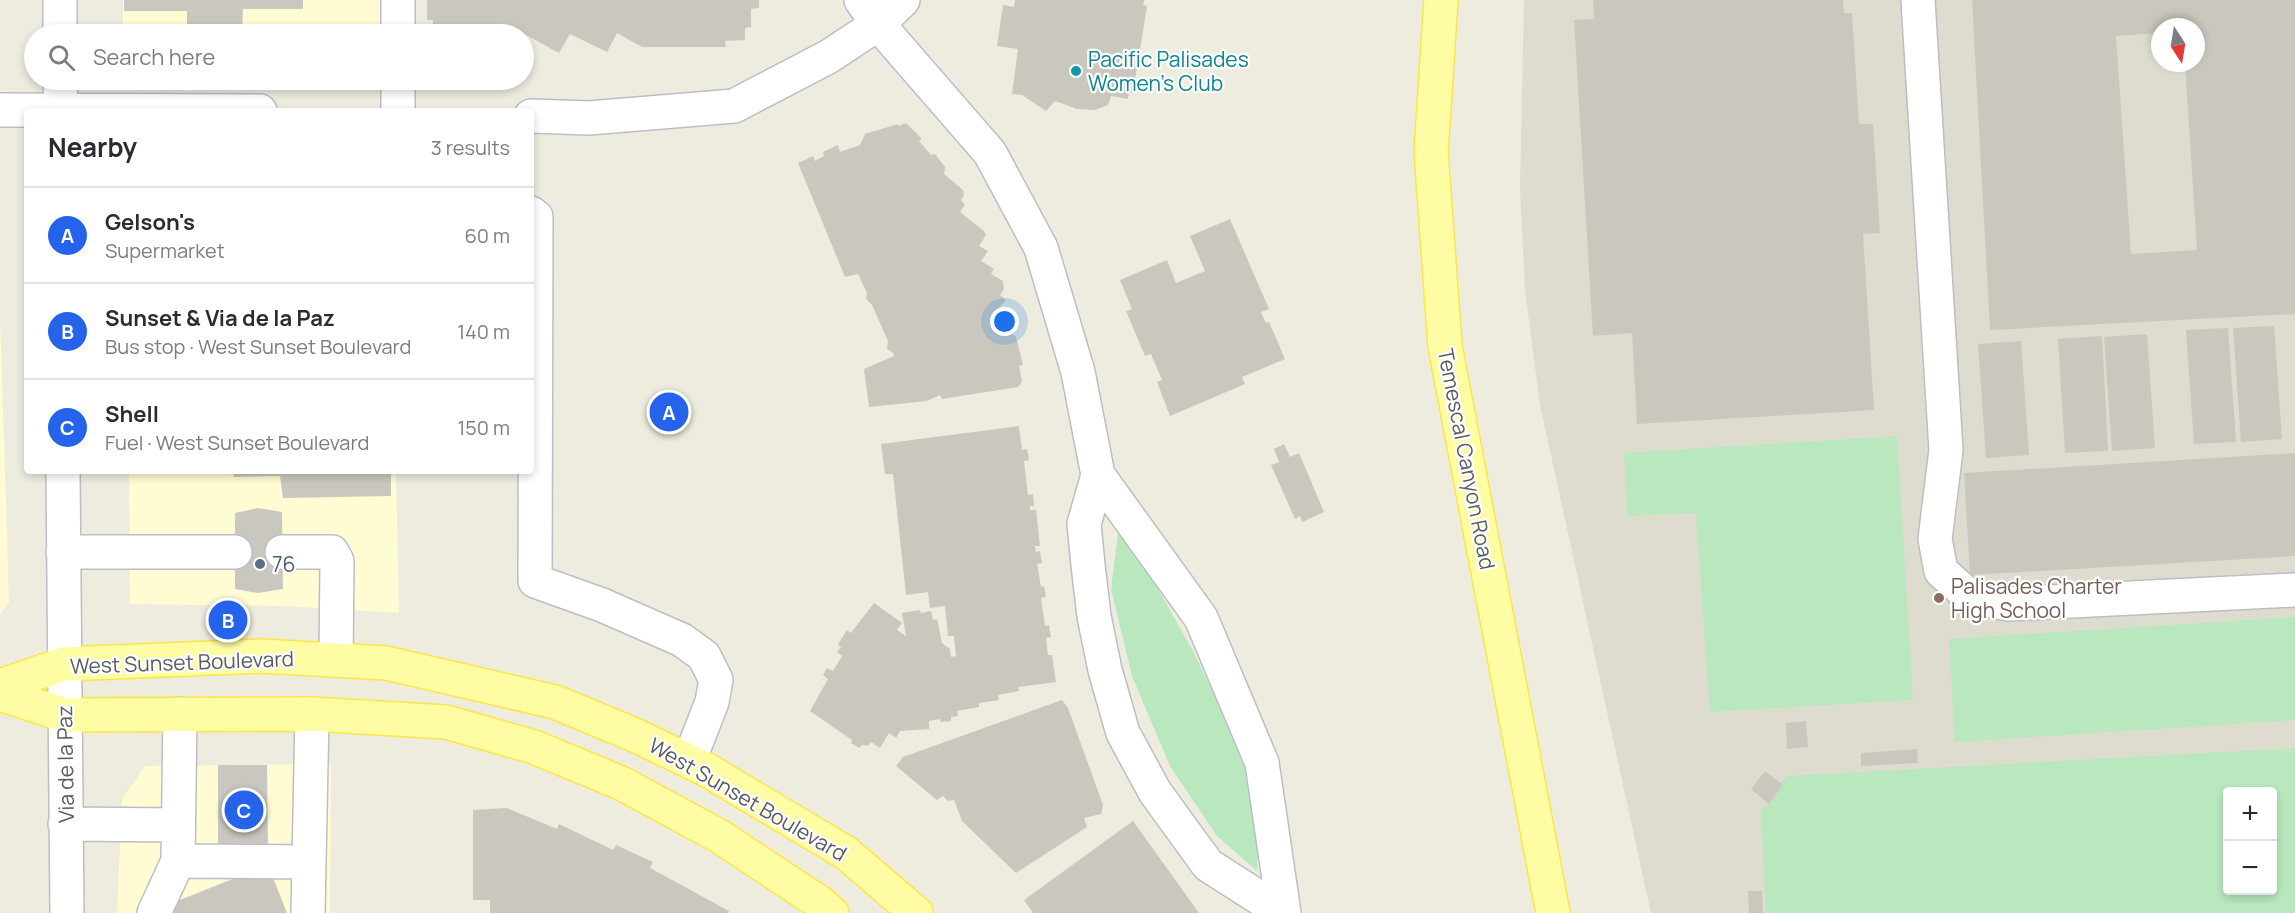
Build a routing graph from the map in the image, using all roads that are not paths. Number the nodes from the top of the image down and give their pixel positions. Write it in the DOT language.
graph roads {
  1 [pos="60,0"];
  2 [pos="398,0"];
  3 [pos="903,0"];
  4 [pos="1441,0"];
  5 [pos="1918,0"];
  6 [pos="869,12"];
  7 [pos="60,24"];
  8 [pos="398,24"];
  9 [pos="398,90"];
  10 [pos="61,100"];
  11 [pos="206,108"];
  12 [pos="398,108"];
  13 [pos="0,110"];
  14 [pos="534,116"];
  15 [pos="534,215"];
  16 [pos="63,474"];
  17 [pos="1098,475"];
  18 [pos="63,552"];
  19 [pos="235,552"];
  20 [pos="282,552"];
  21 [pos="2295,590"];
  22 [pos="336,660"];
  23 [pos="64,664"];
  24 [pos="0,686"];
  25 [pos="0,694"];
  26 [pos="180,714"];
  27 [pos="312,714"];
  28 [pos="64,715"];
  29 [pos="689,761"];
  30 [pos="65,824"];
  31 [pos="178,825"];
  32 [pos="178,861"];
  33 [pos="309,862"];
  34 [pos="67,913"];
  35 [pos="154,913"];
  36 [pos="308,913"];
  37 [pos="832,913"];
  38 [pos="916,913"];
  39 [pos="1284,913"];
  40 [pos="1553,913"];
  1 -- 7 [label="street"];
  2 -- 8 [label="street"];
  3 -- 6 [label="street"];
  4 -- 40 [label="main road, Temescal Canyon Road"];
  5 -- 21 [label="street"];
  6 -- 14 [label="street"];
  6 -- 17 [label="street"];
  9 -- 12 [label="street"];
  10 -- 11 [label="street"];
  10 -- 13 [label="street"];
  15 -- 29 [label="street"];
  16 -- 18 [label="street, Via de la Paz"];
  17 -- 39 [label="street"];
  17 -- 39 [label="street"];
  18 -- 19 [label="street"];
  18 -- 23 [label="street, Via de la Paz"];
  20 -- 22 [label="street"];
  22 -- 23 [label="main road, West Sunset Boulevard"];
  22 -- 29 [label="main road, West Sunset Boulevard"];
  23 -- 24 [label="main road, West Sunset Boulevard"];
  23 -- 28 [label="street, Via de la Paz"];
  25 -- 28 [label="main road"];
  26 -- 27 [label="main road"];
  26 -- 28 [label="main road"];
  26 -- 31 [label="street"];
  27 -- 33 [label="street"];
  27 -- 37 [label="main road"];
  28 -- 30 [label="street, Via de la Paz"];
  29 -- 38 [label="main road, West Sunset Boulevard"];
  30 -- 31 [label="street"];
  30 -- 34 [label="street, Via de la Paz"];
  31 -- 32 [label="street"];
  32 -- 33 [label="street"];
  32 -- 35 [label="street"];
  33 -- 36 [label="street"];
}
